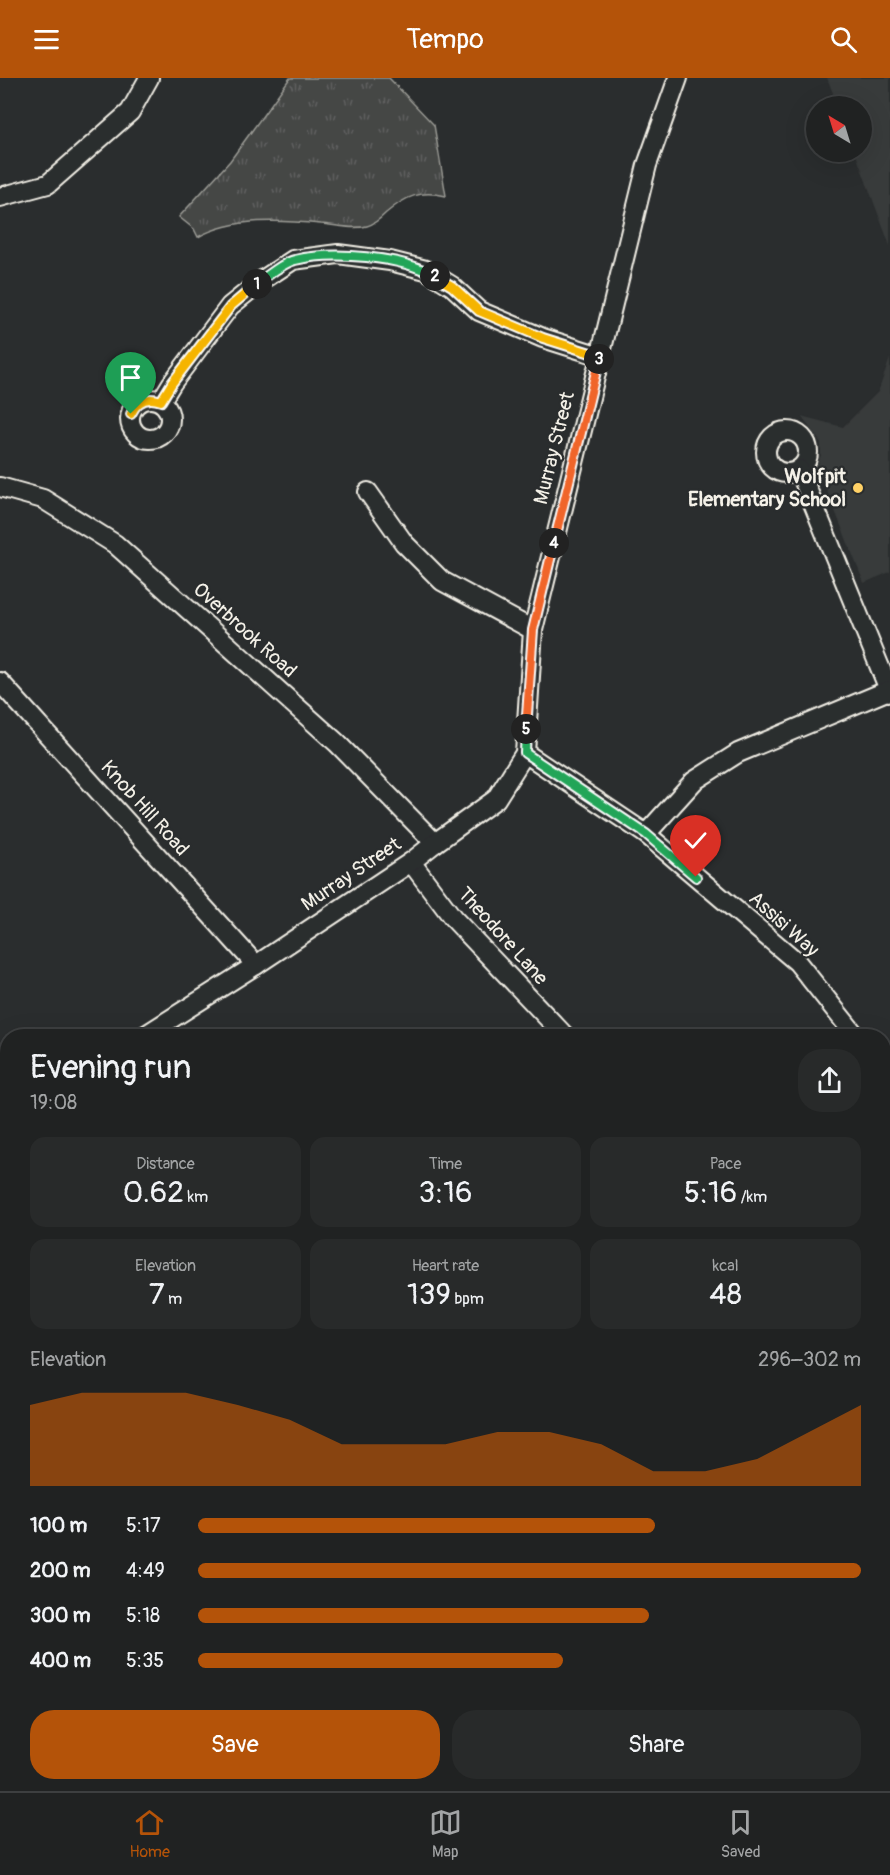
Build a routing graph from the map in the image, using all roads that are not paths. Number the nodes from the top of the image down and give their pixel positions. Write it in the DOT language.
graph roads {
  1 [pos="149,78"];
  2 [pos="677,78"];
  3 [pos="0,197"];
  4 [pos="600,356"];
  5 [pos="161,401"];
  6 [pos="799,469"];
  7 [pos="0,487"];
  8 [pos="368,492"];
  9 [pos="533,630"];
  10 [pos="0,682"];
  11 [pos="890,691"];
  12 [pos="525,753"];
  13 [pos="646,834"];
  14 [pos="435,843"];
  15 [pos="411,862"];
  16 [pos="256,965"];
  17 [pos="155,1029"];
  18 [pos="558,1029"];
  19 [pos="850,1029"];
  1 -- 3 [label="street"];
  2 -- 4 [label="street, Murray Street"];
  4 -- 5 [label="street"];
  4 -- 9 [label="street, Murray Street"];
  6 -- 11 [label="street"];
  7 -- 14 [label="street, Overbrook Road"];
  8 -- 9 [label="street"];
  9 -- 12 [label="street, Murray Street"];
  10 -- 16 [label="street, Knob Hill Road"];
  11 -- 13 [label="street"];
  12 -- 13 [label="street, Assisi Way"];
  12 -- 14 [label="street, Murray Street"];
  13 -- 19 [label="street, Assisi Way"];
  14 -- 15 [label="street, Murray Street"];
  15 -- 16 [label="street, Murray Street"];
  15 -- 18 [label="street, Theodore Lane"];
  16 -- 17 [label="street, Murray Street"];
}
